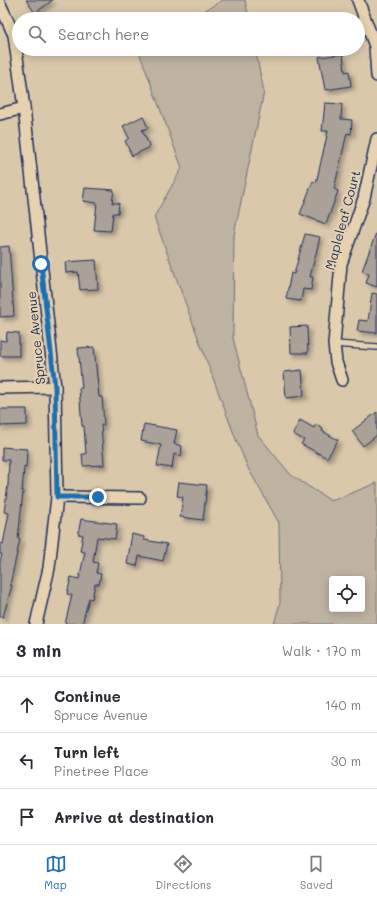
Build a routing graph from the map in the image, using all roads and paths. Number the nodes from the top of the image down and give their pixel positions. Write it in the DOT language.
graph roads {
  1 [pos="358,0"];
  2 [pos="0,4"];
  3 [pos="362,12"];
  4 [pos="365,19"];
  5 [pos="12,31"];
  6 [pos="17,56"];
  7 [pos="377,76"];
  8 [pos="24,108"];
  9 [pos="0,114"];
  10 [pos="377,139"];
  11 [pos="334,344"];
  12 [pos="377,347"];
  13 [pos="342,380"];
  14 [pos="55,387"];
  15 [pos="0,388"];
  16 [pos="57,497"];
  17 [pos="140,498"];
  18 [pos="36,624"];
  1 -- 3 [label="street"];
  2 -- 5 [label="street, Spruce Avenue"];
  4 -- 7 [label="street"];
  6 -- 8 [label="street, Spruce Avenue"];
  8 -- 9 [label="street"];
  8 -- 14 [label="street, Spruce Avenue"];
  10 -- 11 [label="street, Mapleleaf Court"];
  11 -- 12 [label="lane"];
  11 -- 13 [label="street, Mapleleaf Court"];
  14 -- 15 [label="street"];
  14 -- 16 [label="street, Spruce Avenue"];
  16 -- 17 [label="street"];
  16 -- 18 [label="street, Spruce Avenue"];
}
